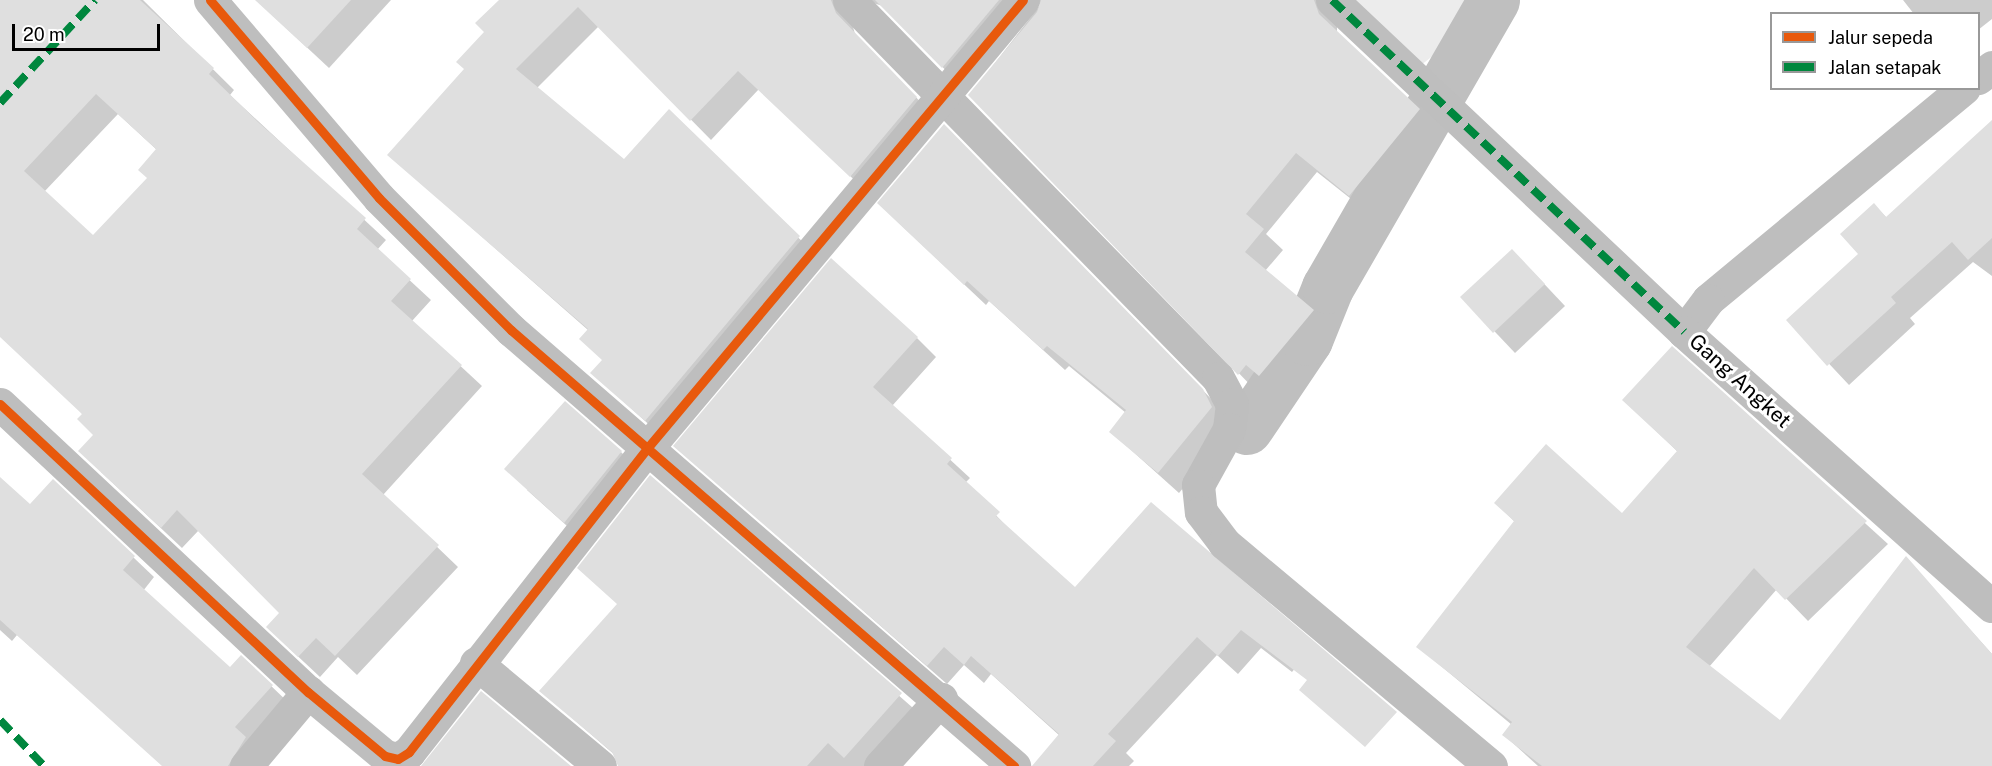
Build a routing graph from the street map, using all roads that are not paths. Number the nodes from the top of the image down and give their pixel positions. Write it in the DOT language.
graph roads {
  1 [pos="210,0"];
  2 [pos="849,0"];
  3 [pos="1023,0"];
  4 [pos="1332,0"];
  5 [pos="1992,67"];
  6 [pos="1980,76"];
  7 [pos="1962,90"];
  8 [pos="939,98"];
  9 [pos="1684,332"];
  10 [pos="0,404"];
  11 [pos="649,446"];
  12 [pos="1992,606"];
  13 [pos="476,663"];
  14 [pos="308,692"];
  15 [pos="941,699"];
  16 [pos="246,766"];
  17 [pos="600,766"];
  18 [pos="880,766"];
  19 [pos="1014,766"];
  20 [pos="1491,766"];
  1 -- 11 [label="street"];
  2 -- 8 [label="street"];
  3 -- 8 [label="street"];
  4 -- 9 [label="street"];
  5 -- 6 [label="street"];
  7 -- 9 [label="street, Gang Angket"];
  8 -- 11 [label="street"];
  8 -- 20 [label="street"];
  9 -- 12 [label="street, Gang Angket"];
  10 -- 14 [label="street"];
  11 -- 13 [label="street"];
  11 -- 15 [label="street"];
  13 -- 14 [label="street"];
  13 -- 17 [label="street"];
  14 -- 16 [label="street"];
  15 -- 18 [label="street"];
  15 -- 19 [label="street"];
}
